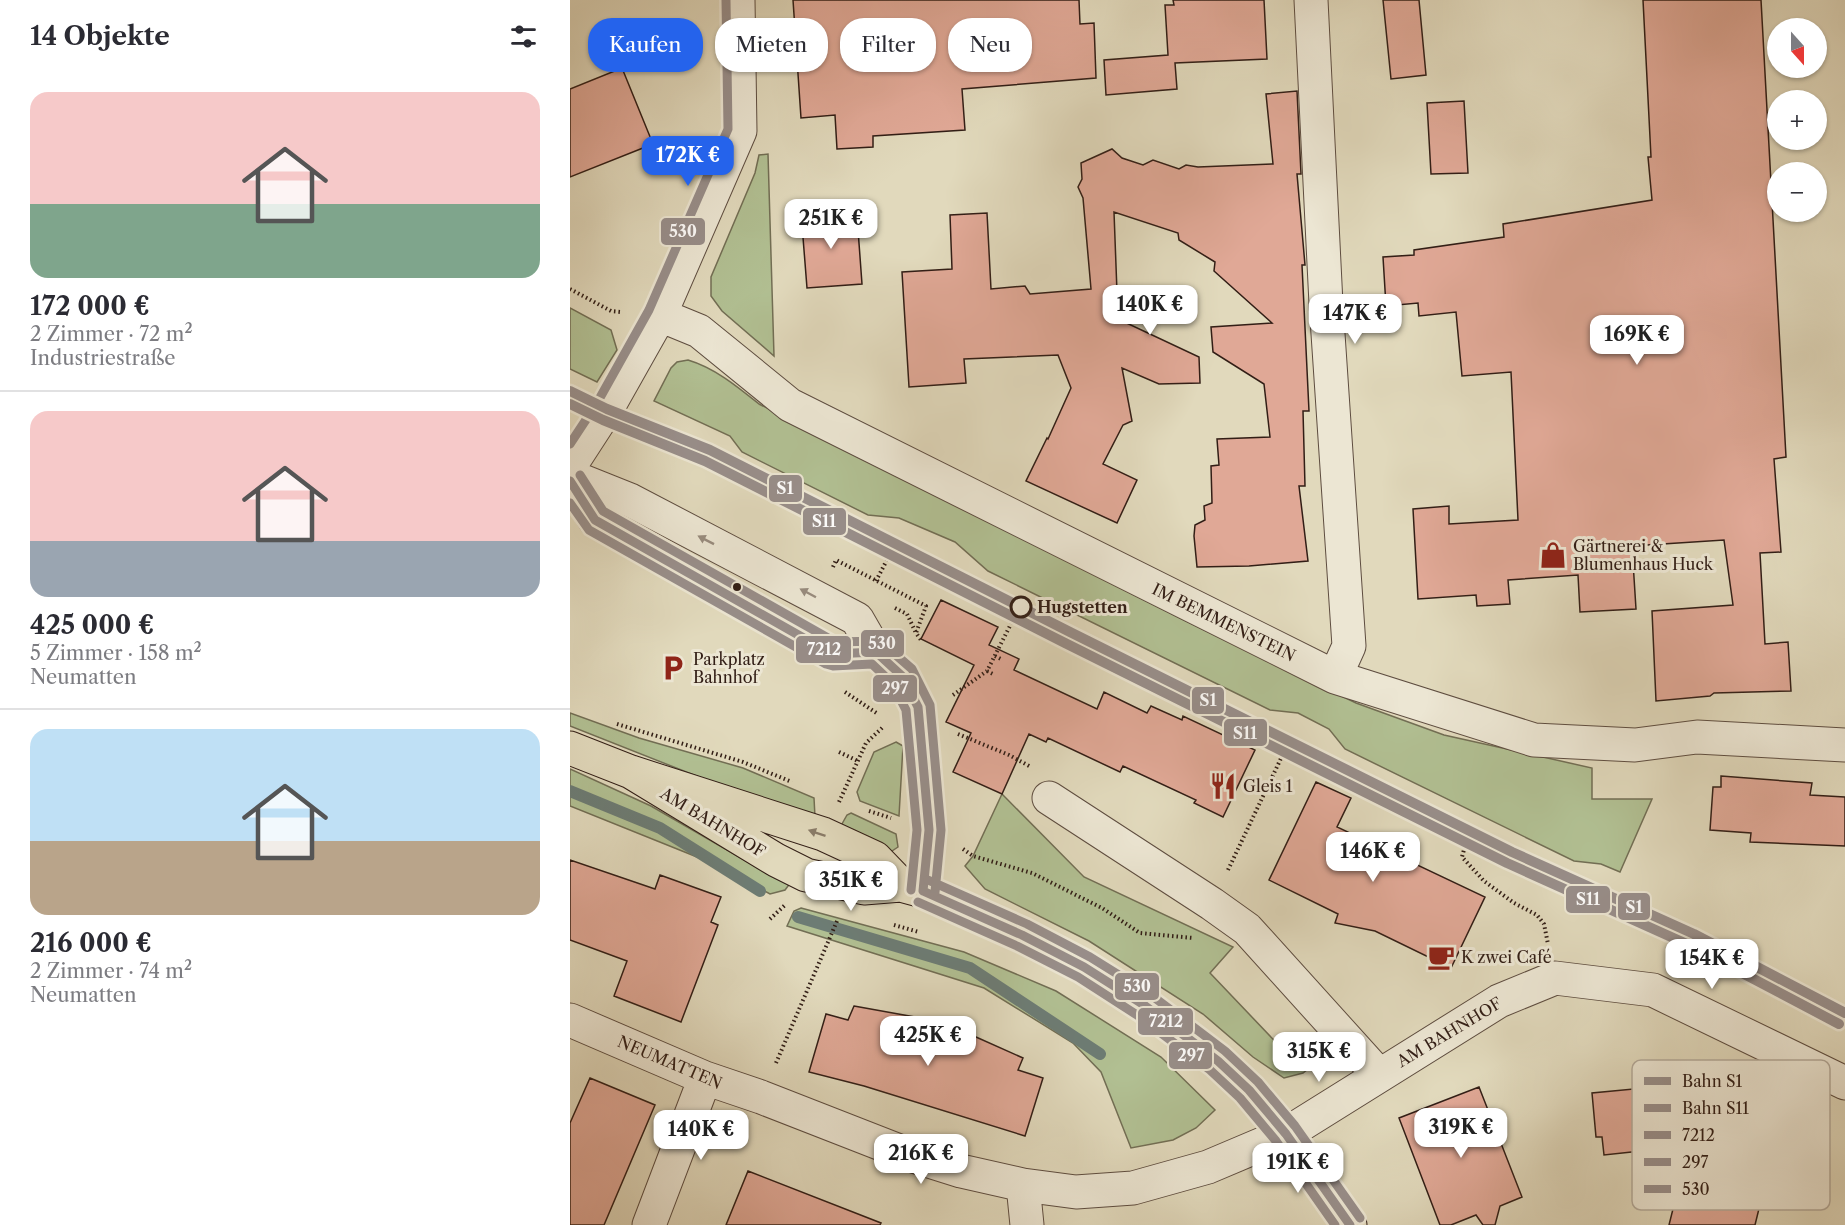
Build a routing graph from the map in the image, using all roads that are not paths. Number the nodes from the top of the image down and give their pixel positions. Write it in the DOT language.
graph roads {
  1 [pos="738,0"];
  2 [pos="1311,0"];
  3 [pos="660,315"];
  4 [pos="570,466"];
  5 [pos="570,476"];
  6 [pos="570,481"];
  7 [pos="876,651"];
  8 [pos="1335,677"];
  9 [pos="1845,745"];
  10 [pos="570,748"];
  11 [pos="631,772"];
  12 [pos="1049,798"];
  13 [pos="912,888"];
  14 [pos="570,1020"];
  15 [pos="1798,1060"];
  16 [pos="1379,1075"];
  17 [pos="1830,1076"];
  18 [pos="705,1078"];
  19 [pos="1845,1083"];
  20 [pos="1286,1134"];
  21 [pos="1023,1185"];
  22 [pos="649,1225"];
  23 [pos="1027,1225"];
  24 [pos="1350,1225"];
  1 -- 3 [label="street"];
  2 -- 8 [label="street"];
  3 -- 4 [label="street"];
  3 -- 8 [label="street, IM BEMMENSTEIN"];
  7 -- 5 [label="street, one-way"];
  6 -- 7 [label="street"];
  7 -- 13 [label="street"];
  8 -- 9 [label="street, IM BEMMENSTEIN"];
  10 -- 11 [label="main road, AM BAHNHOF"];
  13 -- 11 [label="main road, AM BAHNHOF, one-way"];
  11 -- 13 [label="main road, AM BAHNHOF"];
  12 -- 16 [label="street"];
  13 -- 20 [label="main road, AM BAHNHOF"];
  14 -- 18 [label="street, NEUMATTEN"];
  15 -- 16 [label="street, AM BAHNHOF"];
  16 -- 20 [label="street, AM BAHNHOF"];
  17 -- 19 [label="street, AM BAHNHOF"];
  18 -- 21 [label="street, NEUMATTEN"];
  18 -- 22 [label="street"];
  20 -- 21 [label="street, NEUMATTEN"];
  20 -- 24 [label="main road, AM BAHNHOF"];
  21 -- 23 [label="street"];
}
